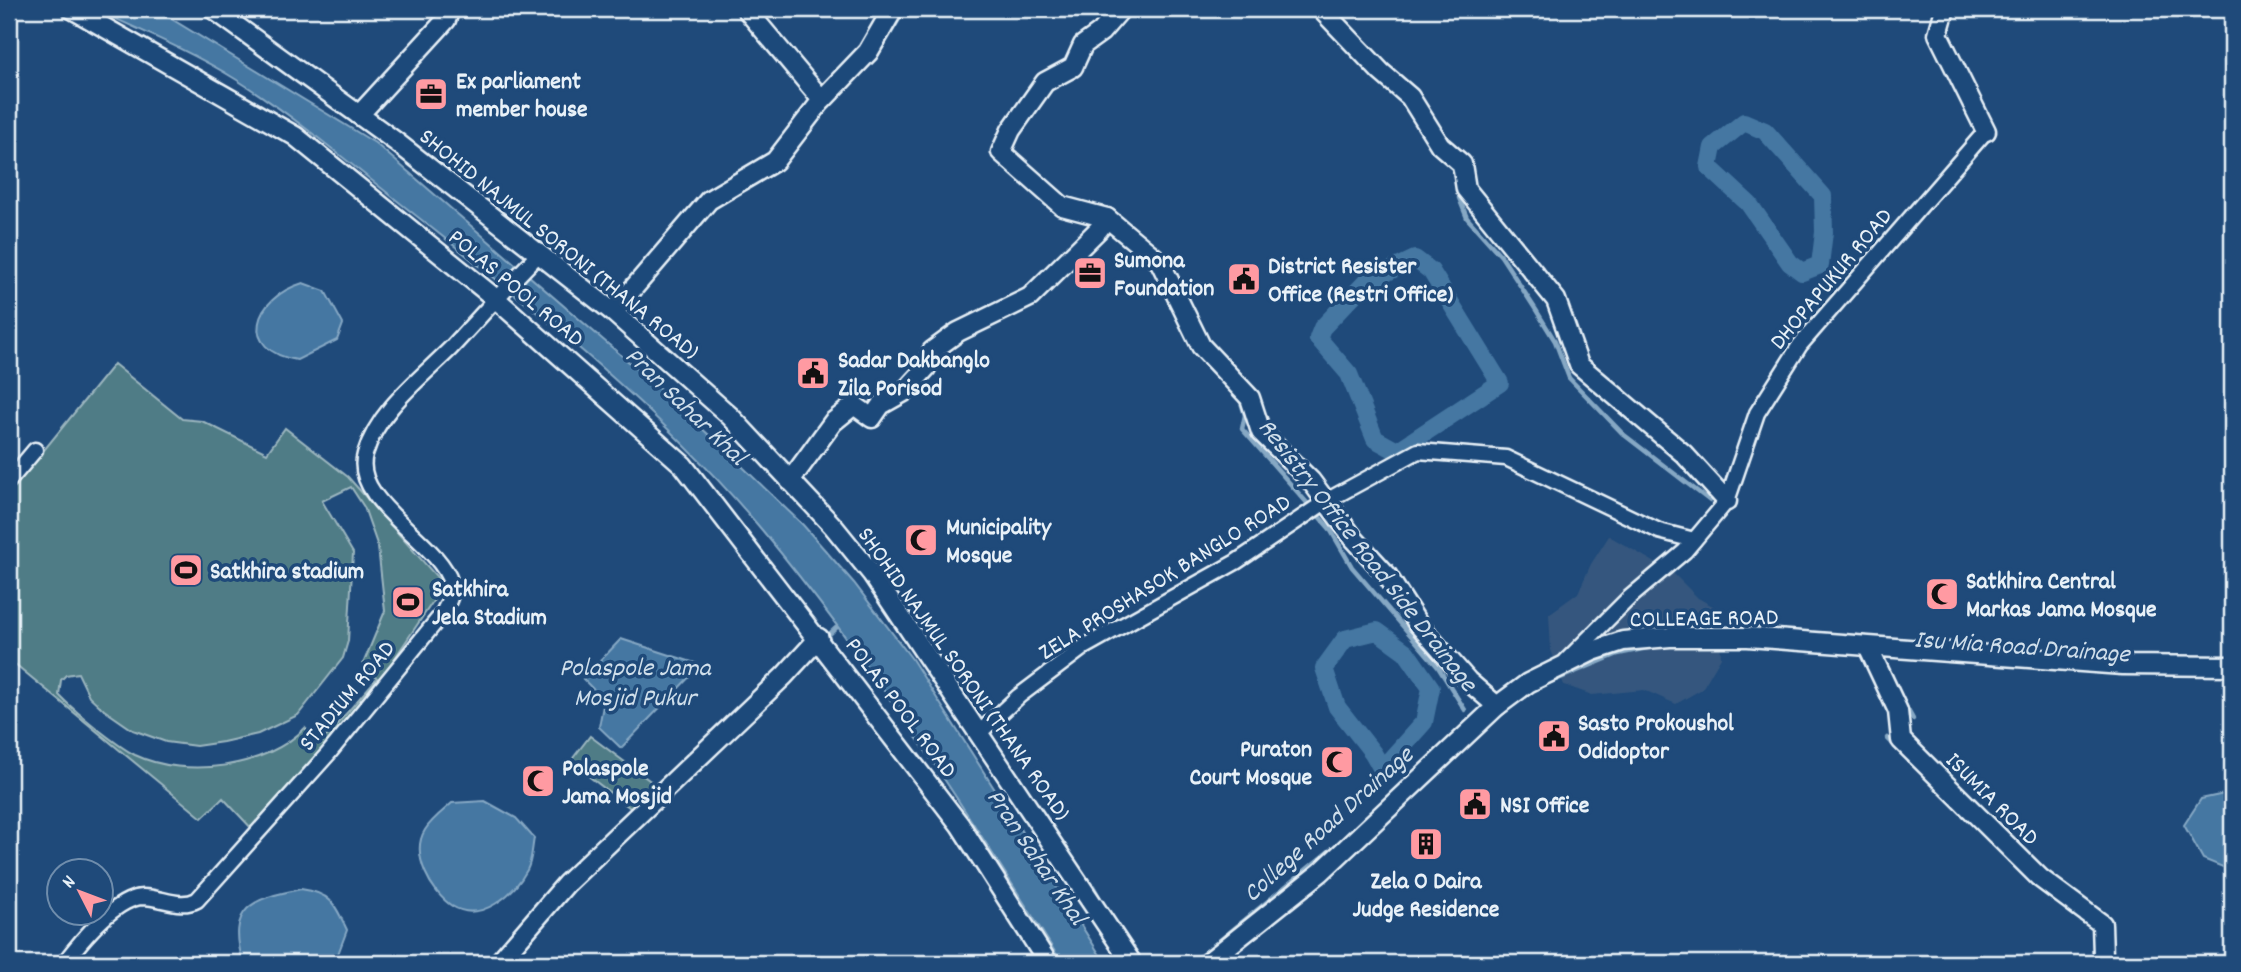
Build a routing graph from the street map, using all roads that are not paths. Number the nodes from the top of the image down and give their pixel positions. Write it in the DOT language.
graph roads {
  1 [pos="72,9"];
  2 [pos="213,9"];
  3 [pos="450,9"];
  4 [pos="746,9"];
  5 [pos="893,9"];
  6 [pos="1121,9"];
  7 [pos="1321,9"];
  8 [pos="1945,9"];
  9 [pos="822,100"];
  10 [pos="359,116"];
  11 [pos="1986,131"];
  12 [pos="1107,218"];
  13 [pos="538,255"];
  14 [pos="496,299"];
  15 [pos="613,312"];
  16 [pos="35,450"];
  17 [pos="9,481"];
  18 [pos="790,481"];
  19 [pos="1328,500"];
  20 [pos="1727,501"];
  21 [pos="1694,540"];
  22 [pos="819,638"];
  23 [pos="1868,647"];
  24 [pos="1565,662"];
  25 [pos="2232,666"];
  26 [pos="1497,706"];
  27 [pos="979,733"];
  28 [pos="64,963"];
  29 [pos="498,963"];
  30 [pos="1048,963"];
  31 [pos="1132,963"];
  32 [pos="1207,963"];
  33 [pos="2101,963"];
  1 -- 14 [label="street, POLAS POOL ROAD"];
  2 -- 10 [label="street, SHOHID NAJMUL SORONI (THANA ROAD)"];
  3 -- 10 [label="street"];
  4 -- 9 [label="street"];
  5 -- 9 [label="main road"];
  6 -- 12 [label="street"];
  7 -- 20 [label="street"];
  8 -- 11 [label="street, DHOPAPUKUR ROAD"];
  9 -- 15 [label="street"];
  10 -- 13 [label="street, SHOHID NAJMUL SORONI (THANA ROAD)"];
  11 -- 20 [label="street, DHOPAPUKUR ROAD"];
  12 -- 18 [label="street"];
  12 -- 19 [label="street"];
  13 -- 14 [label="street, STADIUM ROAD"];
  13 -- 15 [label="street, SHOHID NAJMUL SORONI (THANA ROAD)"];
  14 -- 22 [label="street, POLAS POOL ROAD"];
  14 -- 28 [label="street, STADIUM ROAD"];
  15 -- 18 [label="street, SHOHID NAJMUL SORONI (THANA ROAD)"];
  16 -- 17 [label="street"];
  18 -- 27 [label="street, SHOHID NAJMUL SORONI (THANA ROAD)"];
  19 -- 21 [label="street, ZELA PROSHASOK BANGLO ROAD"];
  19 -- 26 [label="street"];
  19 -- 27 [label="street, ZELA PROSHASOK BANGLO ROAD"];
  20 -- 21 [label="street, DHOPAPUKUR ROAD"];
  21 -- 24 [label="street, DHOPAPUKUR ROAD"];
  22 -- 29 [label="street"];
  22 -- 30 [label="street, POLAS POOL ROAD"];
  23 -- 24 [label="street, COLLEAGE ROAD"];
  23 -- 25 [label="street, COLLEAGE ROAD"];
  23 -- 33 [label="street, ISUMIA ROAD"];
  24 -- 26 [label="street, COLLEAGE ROAD"];
  26 -- 32 [label="street, COLLEAGE ROAD"];
  27 -- 31 [label="street, SHOHID NAJMUL SORONI (THANA ROAD)"];
}
